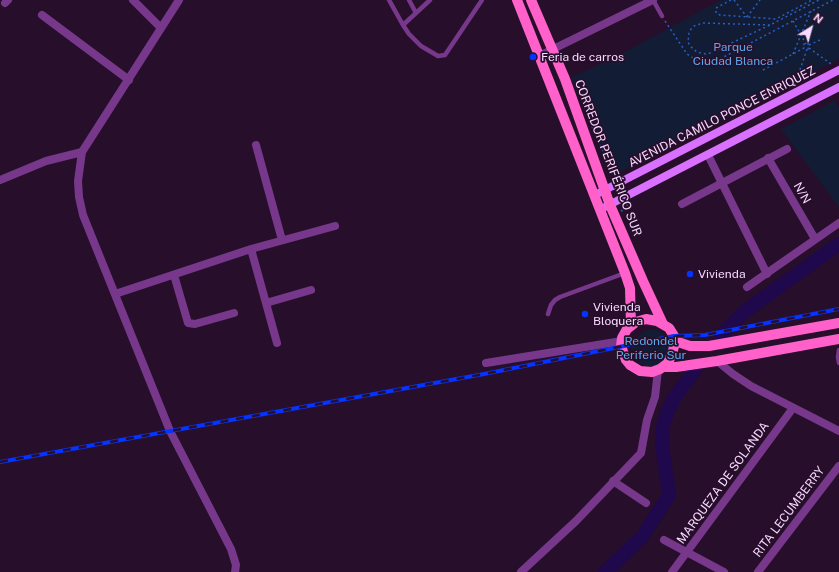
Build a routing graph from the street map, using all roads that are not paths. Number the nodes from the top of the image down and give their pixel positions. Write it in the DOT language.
graph roads {
  1 [pos="133,0"];
  2 [pos="179,0"];
  3 [pos="389,0"];
  4 [pos="409,0"];
  5 [pos="429,0"];
  6 [pos="482,0"];
  7 [pos="517,0"];
  8 [pos="531,0"];
  9 [pos="653,0"];
  10 [pos="416,13"];
  11 [pos="42,15"];
  12 [pos="662,16"];
  13 [pos="403,25"];
  14 [pos="162,28"];
  15 [pos="552,50"];
  16 [pos="539,56"];
  17 [pos="839,70"];
  18 [pos="129,80"];
  19 [pos="839,87"];
  20 [pos="256,145"];
  21 [pos="787,149"];
  22 [pos="82,152"];
  23 [pos="708,155"];
  24 [pos="668,158"];
  25 [pos="768,158"];
  26 [pos="675,172"];
  27 [pos="0,180"];
  28 [pos="721,182"];
  29 [pos="605,190"];
  30 [pos="594,196"];
  31 [pos="682,204"];
  32 [pos="610,205"];
  33 [pos="600,209"];
  34 [pos="839,223"];
  35 [pos="335,226"];
  36 [pos="815,239"];
  37 [pos="282,240"];
  38 [pos="251,249"];
  39 [pos="625,273"];
  40 [pos="174,274"];
  41 [pos="767,274"];
  42 [pos="747,287"];
  43 [pos="311,290"];
  44 [pos="115,294"];
  45 [pos="266,303"];
  46 [pos="234,313"];
  47 [pos="548,314"];
  48 [pos="839,323"];
  49 [pos="663,324"];
  50 [pos="631,325"];
  51 [pos="839,339"];
  52 [pos="622,341"];
  53 [pos="675,341"];
  54 [pos="277,343"];
  55 [pos="839,350"];
  56 [pos="717,361"];
  57 [pos="486,363"];
  58 [pos="839,363"];
  59 [pos="660,368"];
  60 [pos="793,408"];
  61 [pos="839,431"];
  62 [pos="839,466"];
  63 [pos="613,481"];
  64 [pos="646,503"];
  65 [pos="664,540"];
  66 [pos="687,552"];
  67 [pos="235,572"];
  68 [pos="521,572"];
  69 [pos="672,572"];
  70 [pos="724,572"];
  71 [pos="758,572"];
  1 -- 14 [label="street"];
  2 -- 14 [label="street"];
  3 -- 13 [label="lane"];
  4 -- 10 [label="lane"];
  5 -- 10 [label="lane"];
  6 -- 13 [label="lane"];
  7 -- 16 [label="main road"];
  8 -- 15 [label="main road, CORREDOR PERIFÉRICO SUR"];
  9 -- 12 [label="lane"];
  9 -- 15 [label="street"];
  10 -- 13 [label="lane"];
  11 -- 18 [label="street"];
  14 -- 18 [label="street"];
  15 -- 16 [label="street"];
  15 -- 29 [label="main road, CORREDOR PERIFÉRICO SUR"];
  16 -- 30 [label="main road"];
  17 -- 24 [label="main road, AVENIDA CAMILO PONCE ENRIQUEZ"];
  18 -- 22 [label="street"];
  19 -- 23 [label="main road"];
  20 -- 37 [label="street"];
  21 -- 25 [label="street"];
  22 -- 27 [label="street"];
  22 -- 44 [label="street"];
  23 -- 26 [label="main road"];
  23 -- 28 [label="street"];
  24 -- 26 [label="main road"];
  24 -- 29 [label="main road, AVENIDA CAMILO PONCE ENRIQUEZ"];
  25 -- 28 [label="street"];
  25 -- 36 [label="street, N/N"];
  26 -- 32 [label="main road"];
  28 -- 31 [label="street"];
  28 -- 41 [label="street"];
  29 -- 30 [label="main road, AVENIDA CAMILO PONCE ENRIQUEZ"];
  29 -- 32 [label="main road, CORREDOR PERIFÉRICO SUR"];
  30 -- 33 [label="main road"];
  32 -- 33 [label="main road"];
  32 -- 49 [label="main road, CORREDOR PERIFÉRICO SUR"];
  33 -- 39 [label="main road"];
  34 -- 36 [label="street"];
  35 -- 37 [label="street"];
  36 -- 41 [label="street"];
  37 -- 38 [label="street"];
  38 -- 40 [label="street"];
  38 -- 45 [label="street"];
  39 -- 47 [label="lane"];
  39 -- 50 [label="main road"];
  40 -- 44 [label="street"];
  40 -- 46 [label="street"];
  41 -- 42 [label="street"];
  43 -- 45 [label="street"];
  44 -- 67 [label="street"];
  45 -- 54 [label="street"];
  48 -- 53 [label="main road"];
  49 -- 50 [label="main road"];
  49 -- 53 [label="main road"];
  50 -- 52 [label="main road"];
  51 -- 56 [label="main road"];
  52 -- 57 [label="street"];
  52 -- 59 [label="main road"];
  53 -- 59 [label="main road"];
  55 -- 58 [label="lane"];
  56 -- 59 [label="main road"];
  56 -- 60 [label="street"];
  59 -- 63 [label="street"];
  60 -- 61 [label="street"];
  60 -- 66 [label="street, MARQUEZA DE SOLANDA"];
  62 -- 71 [label="street, RITA LECUMBERRY"];
  63 -- 64 [label="street"];
  63 -- 68 [label="street"];
  65 -- 66 [label="street"];
  66 -- 69 [label="street, MARQUEZA DE SOLANDA"];
  66 -- 70 [label="street"];
}
